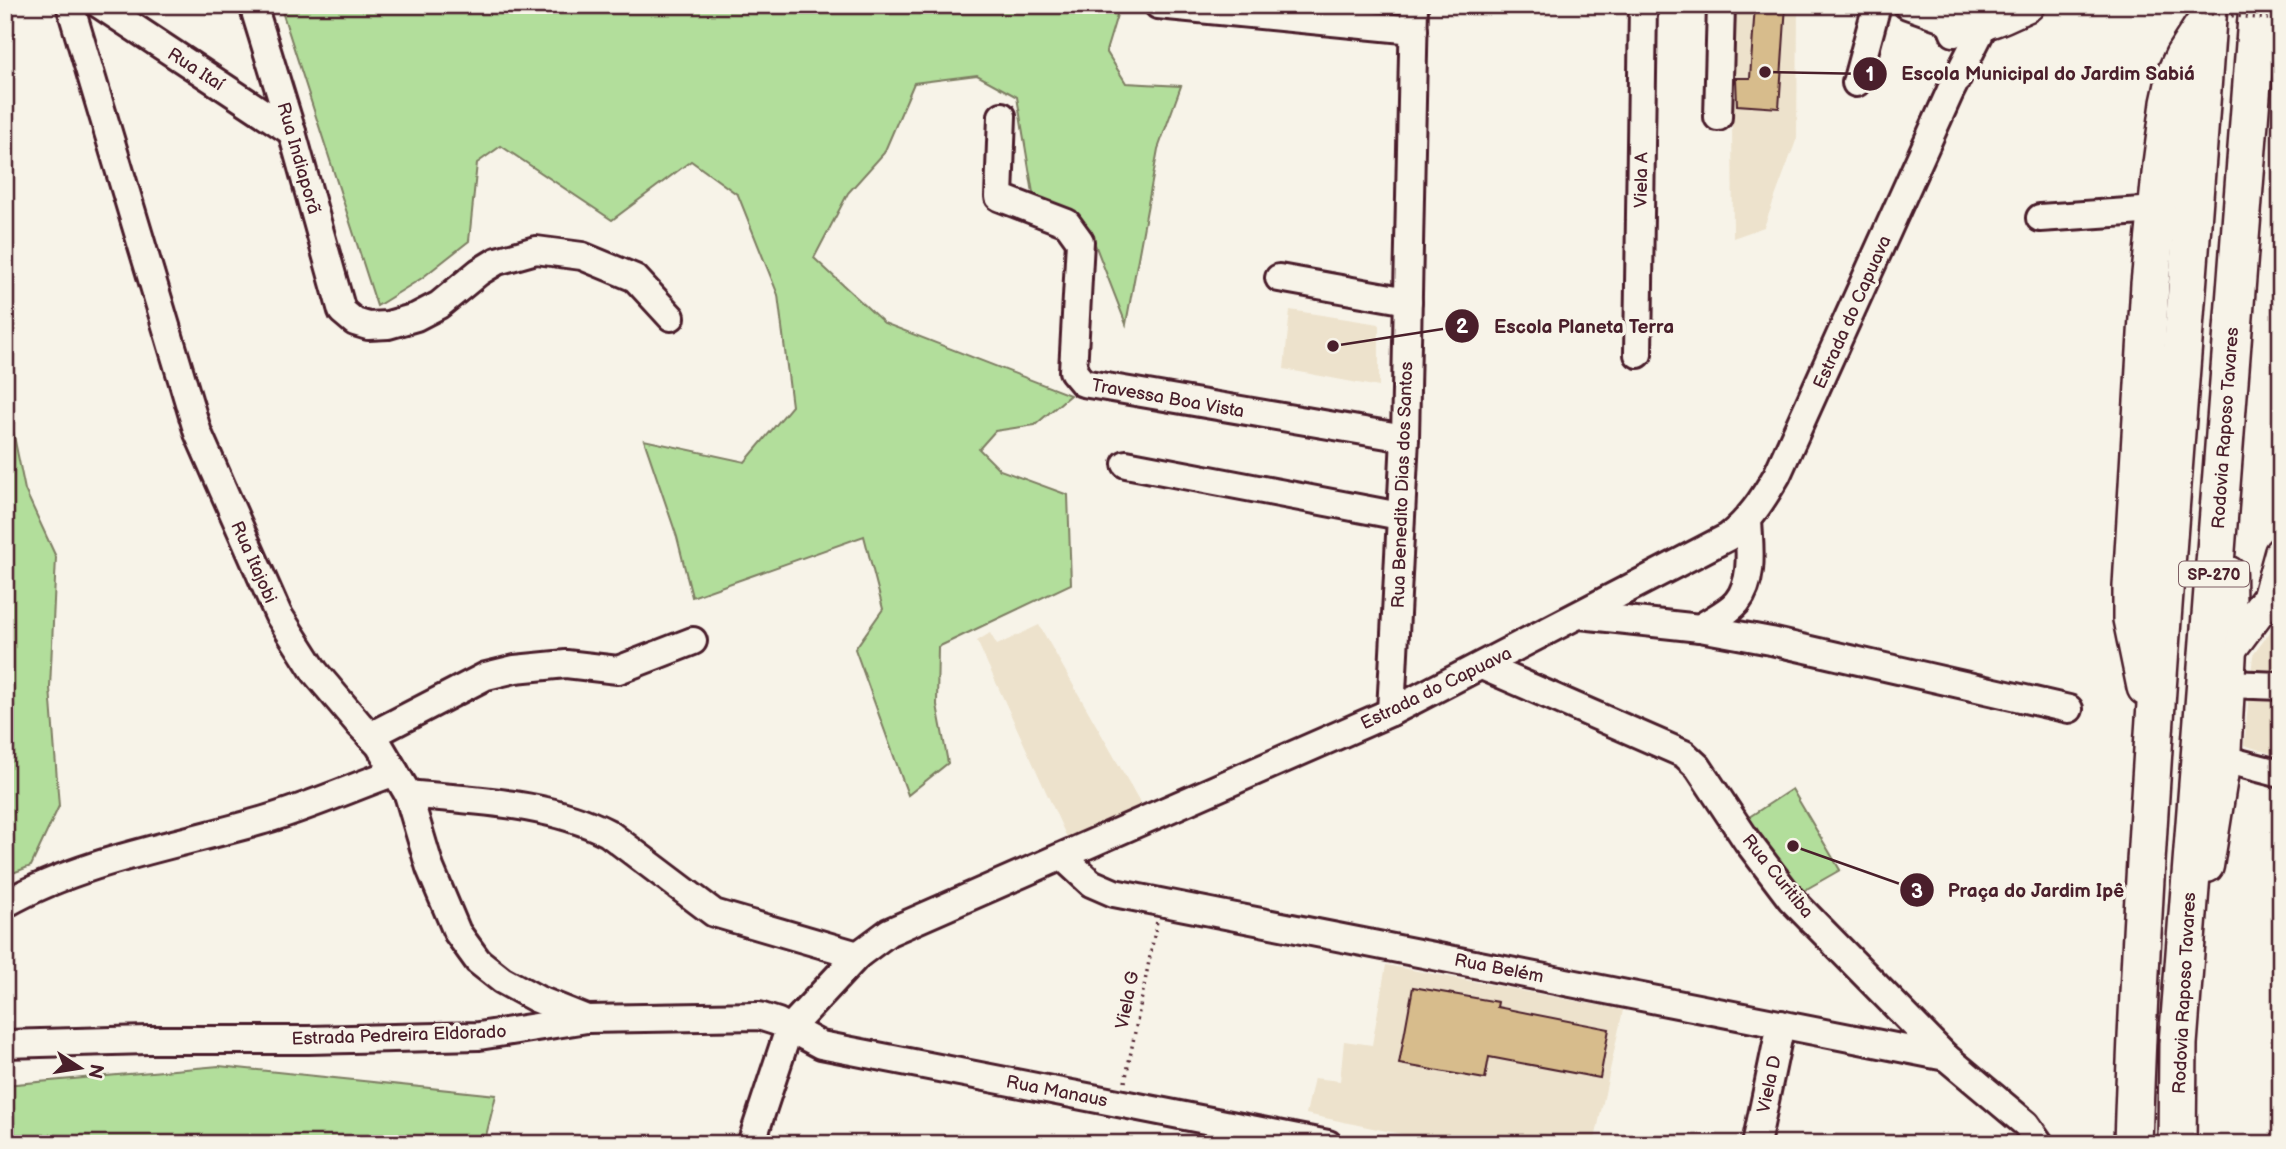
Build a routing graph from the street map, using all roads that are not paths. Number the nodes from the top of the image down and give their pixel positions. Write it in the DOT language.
graph roads {
  1 [pos="70,5"];
  2 [pos="100,5"];
  3 [pos="253,5"];
  4 [pos="1158,5"];
  5 [pos="1643,5"];
  6 [pos="1721,5"];
  7 [pos="1877,5"];
  8 [pos="1907,5"];
  9 [pos="2258,5"];
  10 [pos="2202,10"];
  11 [pos="2001,12"];
  12 [pos="1947,13"];
  13 [pos="1414,18"];
  14 [pos="1963,65"];
  15 [pos="1856,83"];
  16 [pos="1002,117"];
  17 [pos="1718,117"];
  18 [pos="292,132"];
  19 [pos="2157,210"];
  20 [pos="2040,218"];
  21 [pos="1279,278"];
  22 [pos="1408,301"];
  23 [pos="671,317"];
  24 [pos="1637,354"];
  25 [pos="2226,404"];
  26 [pos="1405,438"];
  27 [pos="1126,464"];
  28 [pos="1400,516"];
  29 [pos="1748,519"];
  30 [pos="2281,553"];
  31 [pos="1580,615"];
  32 [pos="1700,628"];
  33 [pos="693,641"];
  34 [pos="2230,649"];
  35 [pos="1482,666"];
  36 [pos="2228,684"];
  37 [pos="2281,686"];
  38 [pos="2069,709"];
  39 [pos="1391,712"];
  40 [pos="2155,724"];
  41 [pos="370,736"];
  42 [pos="2224,759"];
  43 [pos="2281,774"];
  44 [pos="401,783"];
  45 [pos="1063,857"];
  46 [pos="5,904"];
  47 [pos="858,955"];
  48 [pos="587,1020"];
  49 [pos="1781,1024"];
  50 [pos="789,1029"];
  51 [pos="5,1044"];
  52 [pos="2178,1044"];
  53 [pos="1946,1057"];
  54 [pos="751,1144"];
  55 [pos="1328,1144"];
  56 [pos="1756,1144"];
  57 [pos="2040,1144"];
  58 [pos="2133,1144"];
  59 [pos="2177,1144"];
  1 -- 41 [label="street, Rua Itajobi"];
  2 -- 18 [label="street, Rua Itaí"];
  3 -- 18 [label="street, Rua Indiaporã"];
  4 -- 13 [label="street"];
  5 -- 24 [label="street, Viela A"];
  6 -- 17 [label="street"];
  7 -- 15 [label="street"];
  8 -- 12 [label="street"];
  9 -- 25 [label="highway, Rodovia Raposo Tavares / SP-270"];
  10 -- 19 [label="highway"];
  10 -- 40 [label="highway, SP-270"];
  11 -- 12 [label="main road"];
  11 -- 14 [label="street, Estrada do Capuava"];
  12 -- 14 [label="street"];
  13 -- 22 [label="street, Rua Benedito Dias dos Santos"];
  14 -- 29 [label="street, Estrada do Capuava"];
  16 -- 26 [label="street, Travessa Boa Vista"];
  18 -- 23 [label="street, Rua Indiaporã"];
  19 -- 20 [label="street"];
  19 -- 40 [label="highway"];
  21 -- 22 [label="street"];
  22 -- 26 [label="street, Rua Benedito Dias dos Santos"];
  25 -- 34 [label="main road"];
  25 -- 52 [label="highway, Rodovia Raposo Tavares / SP-270"];
  26 -- 28 [label="street, Rua Benedito Dias dos Santos"];
  27 -- 28 [label="street"];
  28 -- 39 [label="street, Rua Benedito Dias dos Santos"];
  29 -- 31 [label="street, Estrada do Capuava"];
  29 -- 32 [label="street"];
  30 -- 34 [label="main road"];
  31 -- 32 [label="street"];
  31 -- 35 [label="street, Estrada do Capuava"];
  32 -- 38 [label="street"];
  33 -- 41 [label="street"];
  34 -- 36 [label="main road"];
  35 -- 39 [label="street, Estrada do Capuava"];
  35 -- 53 [label="street, Rua Curitiba"];
  36 -- 37 [label="street"];
  36 -- 42 [label="main road"];
  39 -- 45 [label="street, Estrada do Capuava"];
  40 -- 58 [label="highway, SP-270"];
  41 -- 44 [label="street, Rua Itajobi"];
  42 -- 43 [label="street"];
  42 -- 52 [label="main road"];
  44 -- 46 [label="street"];
  44 -- 47 [label="street"];
  44 -- 48 [label="street, Rua Itajobi"];
  45 -- 47 [label="street, Estrada do Capuava"];
  45 -- 49 [label="street, Rua Belém"];
  47 -- 50 [label="street, Estrada do Capuava"];
  48 -- 50 [label="street, Estrada Pedreira Eldorado"];
  48 -- 51 [label="street, Estrada Pedreira Eldorado"];
  49 -- 53 [label="street, Rua Belém"];
  49 -- 56 [label="street, Viela D"];
  50 -- 54 [label="street, Estrada do Capuava"];
  50 -- 55 [label="street, Rua Manaus"];
  52 -- 59 [label="highway, Rodovia Raposo Tavares / SP-270"];
  53 -- 57 [label="street, Rua Curitiba"];
}
